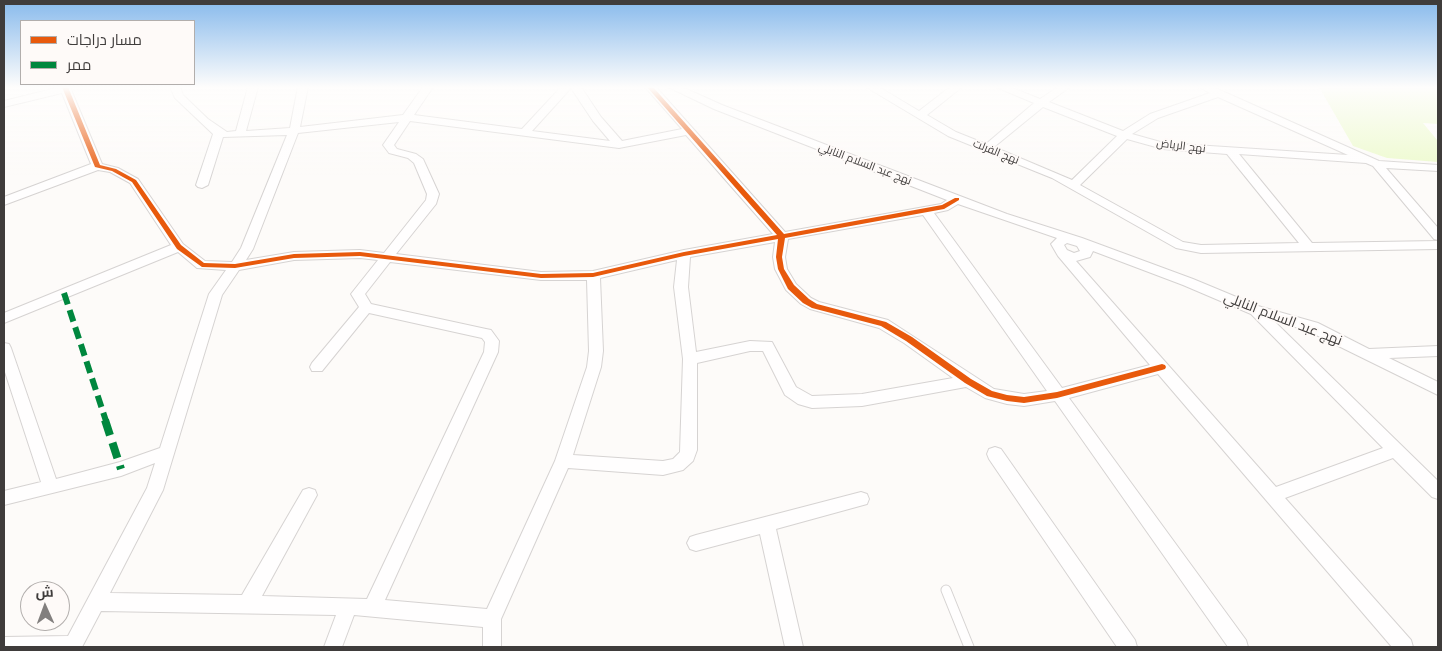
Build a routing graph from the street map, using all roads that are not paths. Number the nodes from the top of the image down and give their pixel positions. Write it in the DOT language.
graph roads {
  1 [pos="77,117"];
  2 [pos="202,117"];
  3 [pos="245,117"];
  4 [pos="296,117"];
  5 [pos="539,117"];
  6 [pos="596,117"];
  7 [pos="676,117"];
  8 [pos="744,117"];
  9 [pos="922,117"];
  10 [pos="1024,117"];
  11 [pos="1077,117"];
  12 [pos="1152,117"];
  13 [pos="1271,117"];
  14 [pos="409,118"];
  15 [pos="293,131"];
  16 [pos="688,131"];
  17 [pos="525,132"];
  18 [pos="219,133"];
  19 [pos="240,135"];
  20 [pos="1124,135"];
  21 [pos="619,145"];
  22 [pos="986,148"];
  23 [pos="1230,152"];
  24 [pos="1374,162"];
  25 [pos="97,166"];
  26 [pos="1438,168"];
  27 [pos="202,185"];
  28 [pos="1073,185"];
  29 [pos="957,199"];
  30 [pos="4,201"];
  31 [pos="926,210"];
  32 [pos="1003,217"];
  33 [pos="782,236"];
  34 [pos="1438,236"];
  35 [pos="1076,240"];
  36 [pos="1438,245"];
  37 [pos="179,247"];
  38 [pos="1309,247"];
  39 [pos="1061,252"];
  40 [pos="684,254"];
  41 [pos="1083,256"];
  42 [pos="388,257"];
  43 [pos="1123,257"];
  44 [pos="235,266"];
  45 [pos="592,275"];
  46 [pos="1093,288"];
  47 [pos="366,308"];
  48 [pos="1254,310"];
  49 [pos="4,318"];
  50 [pos="4,348"];
  51 [pos="1438,351"];
  52 [pos="1368,354"];
  53 [pos="690,359"];
  54 [pos="317,367"];
  55 [pos="1162,367"];
  56 [pos="968,381"];
  57 [pos="1438,389"];
  58 [pos="1057,395"];
  59 [pos="1395,450"];
  60 [pos="167,452"];
  61 [pos="995,454"];
  62 [pos="563,461"];
  63 [pos="51,487"];
  64 [pos="1438,492"];
  65 [pos="309,495"];
  66 [pos="1274,495"];
  67 [pos="4,498"];
  68 [pos="861,499"];
  69 [pos="766,524"];
  70 [pos="696,543"];
  71 [pos="946,590"];
  72 [pos="96,602"];
  73 [pos="247,605"];
  74 [pos="348,606"];
  75 [pos="372,608"];
  76 [pos="492,619"];
  77 [pos="4,646"];
  78 [pos="73,646"];
  79 [pos="332,647"];
  80 [pos="492,647"];
  81 [pos="794,647"];
  82 [pos="969,647"];
  83 [pos="1128,647"];
  84 [pos="1239,647"];
  85 [pos="1404,647"];
  1 -- 25 [label="street"];
  2 -- 18 [label="street"];
  3 -- 19 [label="street"];
  4 -- 15 [label="street"];
  5 -- 17 [label="street"];
  6 -- 21 [label="street"];
  7 -- 16 [label="street"];
  8 -- 29 [label="street, نهج عبد السلام النابلي"];
  9 -- 22 [label="street, نهج الفرلت"];
  10 -- 22 [label="street"];
  11 -- 20 [label="street, نهج الرياض"];
  12 -- 20 [label="street"];
  13 -- 24 [label="street"];
  14 -- 15 [label="street"];
  14 -- 17 [label="street"];
  14 -- 42 [label="street"];
  15 -- 19 [label="street"];
  15 -- 44 [label="street"];
  16 -- 21 [label="street"];
  16 -- 33 [label="street"];
  17 -- 21 [label="street"];
  18 -- 19 [label="street"];
  18 -- 27 [label="street"];
  20 -- 23 [label="street, نهج الرياض"];
  20 -- 28 [label="street"];
  22 -- 28 [label="street, نهج الفرلت"];
  23 -- 24 [label="street, نهج الرياض"];
  23 -- 38 [label="street"];
  24 -- 26 [label="street, نهج الرياض"];
  24 -- 34 [label="street"];
  25 -- 30 [label="street"];
  25 -- 37 [label="street"];
  28 -- 38 [label="street, نهج الفرلت"];
  29 -- 31 [label="street"];
  29 -- 32 [label="street, نهج عبد السلام النابلي"];
  31 -- 33 [label="street"];
  31 -- 58 [label="street"];
  32 -- 35 [label="street, نهج عبد السلام النابلي"];
  32 -- 39 [label="street, نهج عبد السلام النابلي"];
  33 -- 40 [label="street"];
  33 -- 56 [label="street"];
  35 -- 39 [label="street"];
  35 -- 41 [label="street"];
  35 -- 43 [label="street, نهج عبد السلام النابلي"];
  36 -- 38 [label="street, نهج الفرلت"];
  37 -- 44 [label="street"];
  37 -- 49 [label="street"];
  39 -- 41 [label="street, نهج عبد السلام النابلي"];
  39 -- 46 [label="street"];
  40 -- 45 [label="street"];
  40 -- 53 [label="street"];
  41 -- 43 [label="street, نهج عبد السلام النابلي"];
  41 -- 46 [label="street"];
  42 -- 44 [label="street"];
  42 -- 45 [label="street"];
  42 -- 47 [label="street"];
  43 -- 48 [label="street, نهج عبد السلام النابلي"];
  44 -- 60 [label="street"];
  45 -- 62 [label="street"];
  46 -- 55 [label="street"];
  47 -- 54 [label="street"];
  47 -- 75 [label="street"];
  48 -- 52 [label="street, نهج عبد السلام النابلي"];
  48 -- 59 [label="street"];
  50 -- 63 [label="street"];
  51 -- 52 [label="street"];
  52 -- 57 [label="street, نهج عبد السلام النابلي"];
  53 -- 56 [label="street"];
  53 -- 62 [label="street"];
  55 -- 58 [label="street"];
  55 -- 66 [label="street"];
  56 -- 58 [label="street"];
  58 -- 84 [label="street"];
  59 -- 64 [label="street"];
  59 -- 66 [label="street"];
  60 -- 63 [label="street"];
  60 -- 72 [label="street"];
  61 -- 83 [label="street"];
  62 -- 76 [label="street"];
  63 -- 67 [label="street"];
  65 -- 73 [label="street"];
  66 -- 85 [label="street"];
  68 -- 69 [label="street"];
  69 -- 70 [label="street"];
  69 -- 81 [label="street"];
  71 -- 82 [label="lane"];
  72 -- 73 [label="street"];
  72 -- 78 [label="street"];
  73 -- 74 [label="street"];
  74 -- 75 [label="street"];
  74 -- 79 [label="street"];
  75 -- 76 [label="street"];
  76 -- 80 [label="street"];
  77 -- 78 [label="street"];
}
